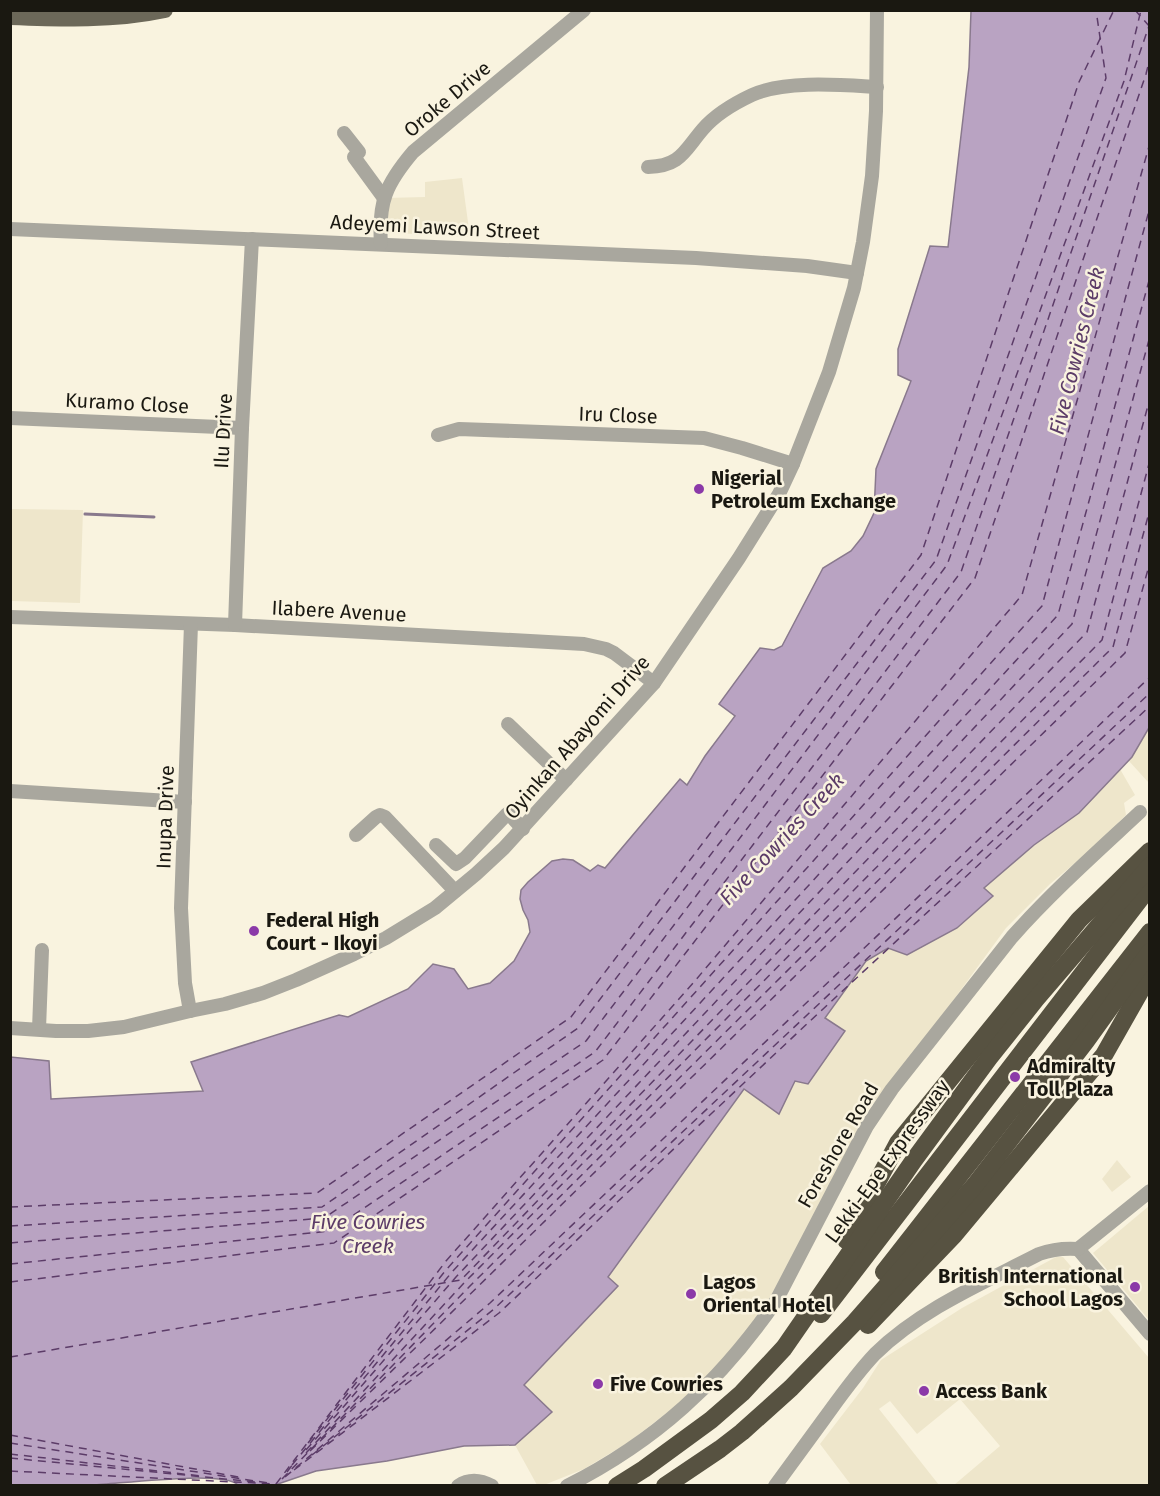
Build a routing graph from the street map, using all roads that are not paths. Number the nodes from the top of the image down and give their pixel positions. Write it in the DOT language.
graph roads {
  1 [pos="165,10"];
  2 [pos="584,10"];
  3 [pos="876,10"];
  4 [pos="10,17"];
  5 [pos="877,87"];
  6 [pos="344,133"];
  7 [pos="648,167"];
  8 [pos="384,198"];
  9 [pos="10,229"];
  10 [pos="252,239"];
  11 [pos="381,244"];
  12 [pos="857,273"];
  13 [pos="10,418"];
  14 [pos="242,428"];
  15 [pos="438,435"];
  16 [pos="793,464"];
  17 [pos="10,617"];
  18 [pos="191,624"];
  19 [pos="235,625"];
  20 [pos="654,683"];
  21 [pos="508,724"];
  22 [pos="566,780"];
  23 [pos="10,791"];
  24 [pos="185,801"];
  25 [pos="1140,812"];
  26 [pos="523,829"];
  27 [pos="356,835"];
  28 [pos="436,845"];
  29 [pos="1149,851"];
  30 [pos="1149,866"];
  31 [pos="1149,886"];
  32 [pos="455,891"];
  33 [pos="1149,932"];
  34 [pos="1114,933"];
  35 [pos="42,950"];
  36 [pos="1143,950"];
  37 [pos="1149,974"];
  38 [pos="190,1011"];
  39 [pos="10,1028"];
  40 [pos="39,1029"];
  41 [pos="1149,1191"];
  42 [pos="1078,1249"];
  43 [pos="798,1328"];
  44 [pos="1149,1334"];
  45 [pos="791,1388"];
  46 [pos="742,1393"];
  47 [pos="458,1485"];
  48 [pos="492,1485"];
  49 [pos="567,1485"];
  50 [pos="617,1485"];
  51 [pos="665,1485"];
  52 [pos="775,1485"];
  1 -- 4 [label="main road"];
  2 -- 8 [label="street, Oroke Drive"];
  3 -- 5 [label="street, Oyinkan Abayomi Drive"];
  5 -- 7 [label="street"];
  5 -- 12 [label="street, Oyinkan Abayomi Drive"];
  6 -- 8 [label="street"];
  8 -- 11 [label="street, Oroke Drive"];
  9 -- 10 [label="street, Adeyemi Lawson Street"];
  10 -- 11 [label="street, Adeyemi Lawson Street"];
  10 -- 14 [label="street, Ilu Drive"];
  11 -- 12 [label="street, Adeyemi Lawson Street"];
  12 -- 16 [label="street, Oyinkan Abayomi Drive"];
  13 -- 14 [label="street, Kuramo Close"];
  14 -- 19 [label="street, Ilu Drive"];
  15 -- 16 [label="street, Iru Close"];
  16 -- 20 [label="street, Oyinkan Abayomi Drive"];
  17 -- 18 [label="street, Ilabere Avenue"];
  18 -- 19 [label="street, Ilabere Avenue"];
  18 -- 24 [label="street, Inupa Drive"];
  19 -- 20 [label="street, Ilabere Avenue"];
  20 -- 22 [label="street, Oyinkan Abayomi Drive"];
  21 -- 22 [label="street"];
  22 -- 26 [label="street, Oyinkan Abayomi Drive"];
  23 -- 24 [label="street"];
  24 -- 38 [label="street, Inupa Drive"];
  25 -- 49 [label="street, Foreshore Road"];
  26 -- 28 [label="street"];
  26 -- 32 [label="street, Oyinkan Abayomi Drive"];
  27 -- 32 [label="street"];
  29 -- 43 [label="highway"];
  30 -- 43 [label="highway, Lekki-Epe Expressway"];
  31 -- 34 [label="highway"];
  32 -- 38 [label="street, Oyinkan Abayomi Drive"];
  33 -- 36 [label="highway"];
  34 -- 36 [label="highway"];
  34 -- 46 [label="highway"];
  35 -- 40 [label="street"];
  36 -- 45 [label="highway"];
  37 -- 45 [label="highway"];
  38 -- 40 [label="street, Oyinkan Abayomi Drive"];
  39 -- 40 [label="street, Oyinkan Abayomi Drive"];
  41 -- 42 [label="street"];
  42 -- 44 [label="street"];
  42 -- 52 [label="street"];
  43 -- 46 [label="highway, Lekki-Epe Expressway"];
  45 -- 51 [label="highway"];
  46 -- 50 [label="highway, Lekki-Epe Expressway"];
  47 -- 48 [label="street"];
}
